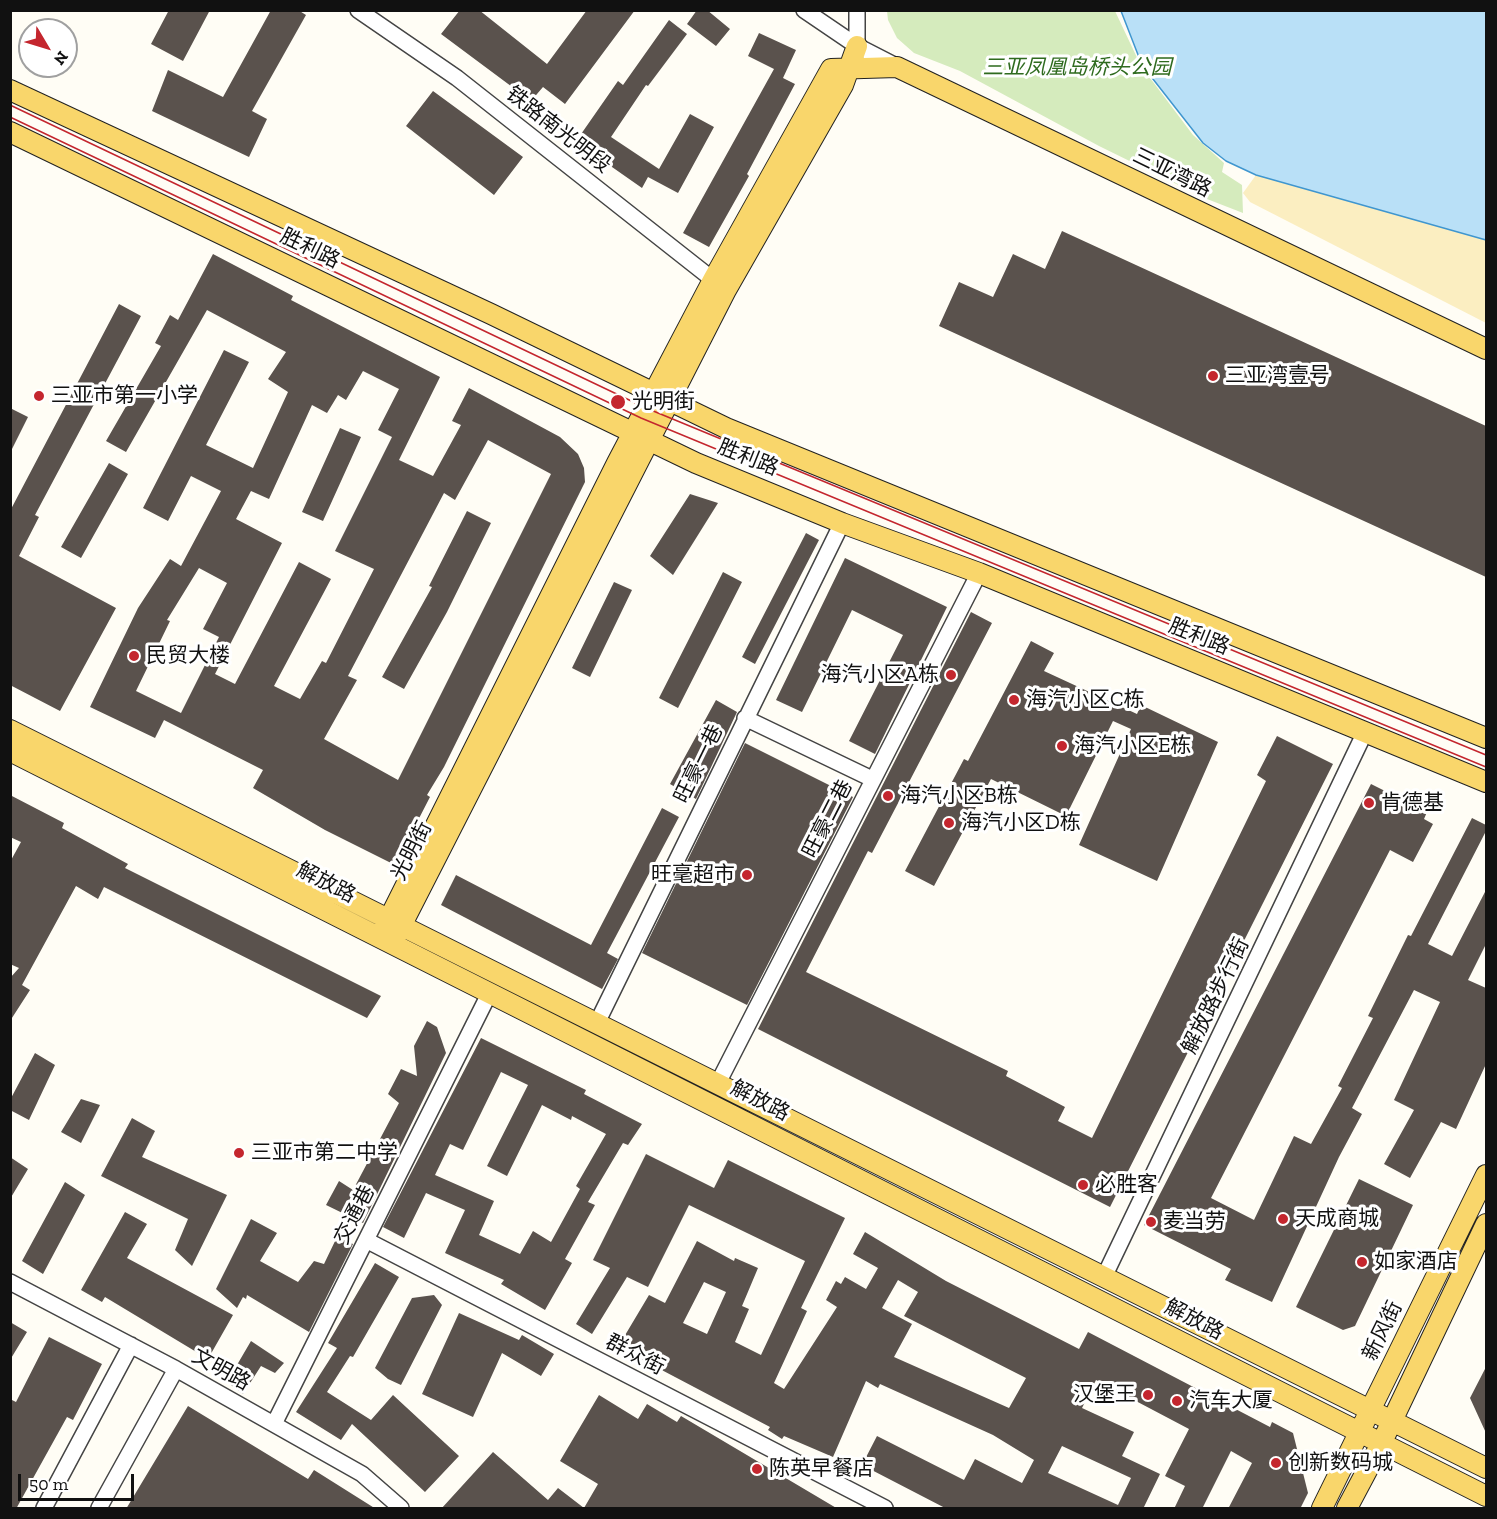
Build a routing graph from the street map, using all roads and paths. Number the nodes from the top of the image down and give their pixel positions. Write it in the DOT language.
graph roads {
  1 [pos="358,10"];
  2 [pos="804,10"];
  3 [pos="857,10"];
  4 [pos="857,46"];
  5 [pos="851,67"];
  6 [pos="897,67"];
  7 [pos="831,69"];
  8 [pos="10,90"];
  9 [pos="10,132"];
  10 [pos="720,285"];
  11 [pos="1486,349"];
  12 [pos="662,398"];
  13 [pos="642,436"];
  14 [pos="842,523"];
  15 [pos="979,573"];
  16 [pos="745,718"];
  17 [pos="10,730"];
  18 [pos="1365,732"];
  19 [pos="1486,738"];
  20 [pos="10,751"];
  21 [pos="872,779"];
  22 [pos="1486,782"];
  23 [pos="390,931"];
  24 [pos="490,992"];
  25 [pos="596,1025"];
  26 [pos="717,1085"];
  27 [pos="1486,1175"];
  28 [pos="1486,1224"];
  29 [pos="366,1240"];
  30 [pos="1104,1277"];
  31 [pos="10,1282"];
  32 [pos="131,1345"];
  33 [pos="176,1369"];
  34 [pos="1371,1408"];
  35 [pos="1393,1420"];
  36 [pos="274,1424"];
  37 [pos="1360,1432"];
  38 [pos="1381,1444"];
  39 [pos="1486,1468"];
  40 [pos="1486,1496"];
  41 [pos="44,1509"];
  42 [pos="99,1509"];
  43 [pos="401,1509"];
  44 [pos="885,1509"];
  45 [pos="1322,1509"];
  46 [pos="1347,1509"];
  1 -- 10 [label="street, 铁路南光明段"];
  2 -- 4 [label="street"];
  3 -- 4 [label="street"];
  4 -- 5 [label="main road, 光明街"];
  4 -- 6 [label="street"];
  5 -- 6 [label="main road, 三亚湾路"];
  5 -- 7 [label="main road, 三亚湾路"];
  5 -- 10 [label="main road, 光明街"];
  6 -- 11 [label="main road, 三亚湾路"];
  7 -- 10 [label="main road, 光明街"];
  8 -- 12 [label="main road, 胜利路"];
  9 -- 13 [label="main road, 胜利路"];
  10 -- 12 [label="main road, 光明街"];
  12 -- 13 [label="main road, 光明街"];
  12 -- 19 [label="main road, 胜利路"];
  13 -- 14 [label="main road, 胜利路"];
  13 -- 23 [label="main road, 光明街"];
  14 -- 15 [label="main road, 胜利路"];
  14 -- 16 [label="street, 旺豪一巷"];
  15 -- 18 [label="main road, 胜利路"];
  15 -- 21 [label="street, 旺豪二巷"];
  16 -- 21 [label="street"];
  16 -- 25 [label="street, 旺豪一巷"];
  17 -- 23 [label="main road, 解放路"];
  18 -- 22 [label="main road, 胜利路"];
  18 -- 30 [label="street, 解放路步行街"];
  20 -- 23 [label="main road, 解放路"];
  21 -- 26 [label="street, 旺豪二巷"];
  23 -- 24 [label="main road, 解放路"];
  23 -- 25 [label="main road, 解放路"];
  24 -- 29 [label="street, 交通巷"];
  24 -- 37 [label="main road, 解放路"];
  25 -- 26 [label="main road, 解放路"];
  26 -- 30 [label="main road, 解放路"];
  27 -- 34 [label="main road, 新风街"];
  28 -- 35 [label="main road"];
  29 -- 36 [label="street, 交通巷"];
  29 -- 44 [label="street, 群众街"];
  30 -- 34 [label="main road, 解放路"];
  31 -- 32 [label="street, 文明路"];
  32 -- 33 [label="street, 文明路"];
  32 -- 41 [label="street"];
  33 -- 36 [label="street, 文明路"];
  33 -- 42 [label="street"];
  34 -- 35 [label="main road, 解放路"];
  34 -- 37 [label="main road, 新风街"];
  35 -- 38 [label="main road"];
  35 -- 39 [label="main road, 解放路"];
  36 -- 43 [label="street, 文明路"];
  37 -- 38 [label="main road, 解放路"];
  37 -- 45 [label="main road, 新风街"];
  38 -- 40 [label="main road, 解放路"];
  38 -- 46 [label="main road"];
}
